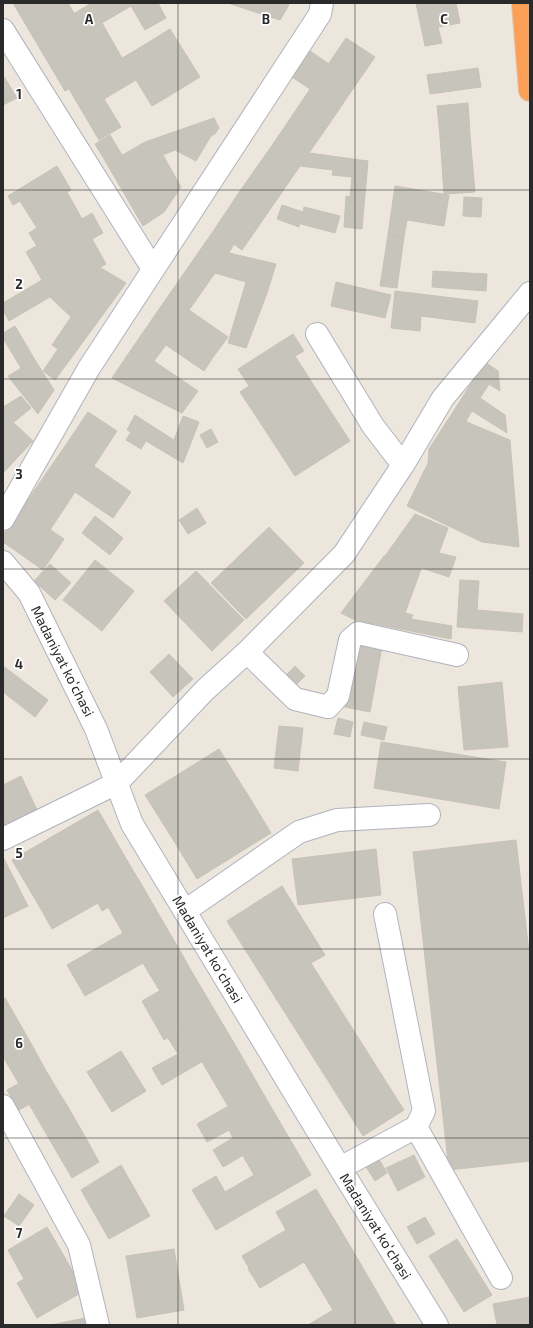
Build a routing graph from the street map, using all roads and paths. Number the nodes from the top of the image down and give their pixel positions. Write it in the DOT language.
graph roads {
  1 [pos="322,3"];
  2 [pos="523,3"];
  3 [pos="3,30"];
  4 [pos="530,90"];
  5 [pos="153,269"];
  6 [pos="530,293"];
  7 [pos="317,334"];
  8 [pos="403,465"];
  9 [pos="3,520"];
  10 [pos="3,562"];
  11 [pos="247,652"];
  12 [pos="457,655"];
  13 [pos="117,783"];
  14 [pos="429,815"];
  15 [pos="3,839"];
  16 [pos="185,911"];
  17 [pos="385,914"];
  18 [pos="3,1106"];
  19 [pos="416,1127"];
  20 [pos="340,1168"];
  21 [pos="501,1278"];
  22 [pos="98,1325"];
  23 [pos="438,1325"];
  1 -- 5 [label="street"];
  2 -- 4 [label="highway"];
  3 -- 5 [label="street"];
  5 -- 9 [label="street"];
  6 -- 8 [label="street"];
  7 -- 8 [label="street"];
  8 -- 11 [label="street"];
  10 -- 13 [label="street, Madaniyat koʻchasi"];
  11 -- 12 [label="street"];
  11 -- 13 [label="street"];
  13 -- 15 [label="street"];
  13 -- 16 [label="street, Madaniyat koʻchasi"];
  14 -- 16 [label="street"];
  16 -- 20 [label="street, Madaniyat koʻchasi"];
  17 -- 19 [label="street"];
  18 -- 22 [label="street"];
  19 -- 20 [label="street"];
  19 -- 21 [label="street"];
  20 -- 23 [label="street, Madaniyat koʻchasi"];
}
